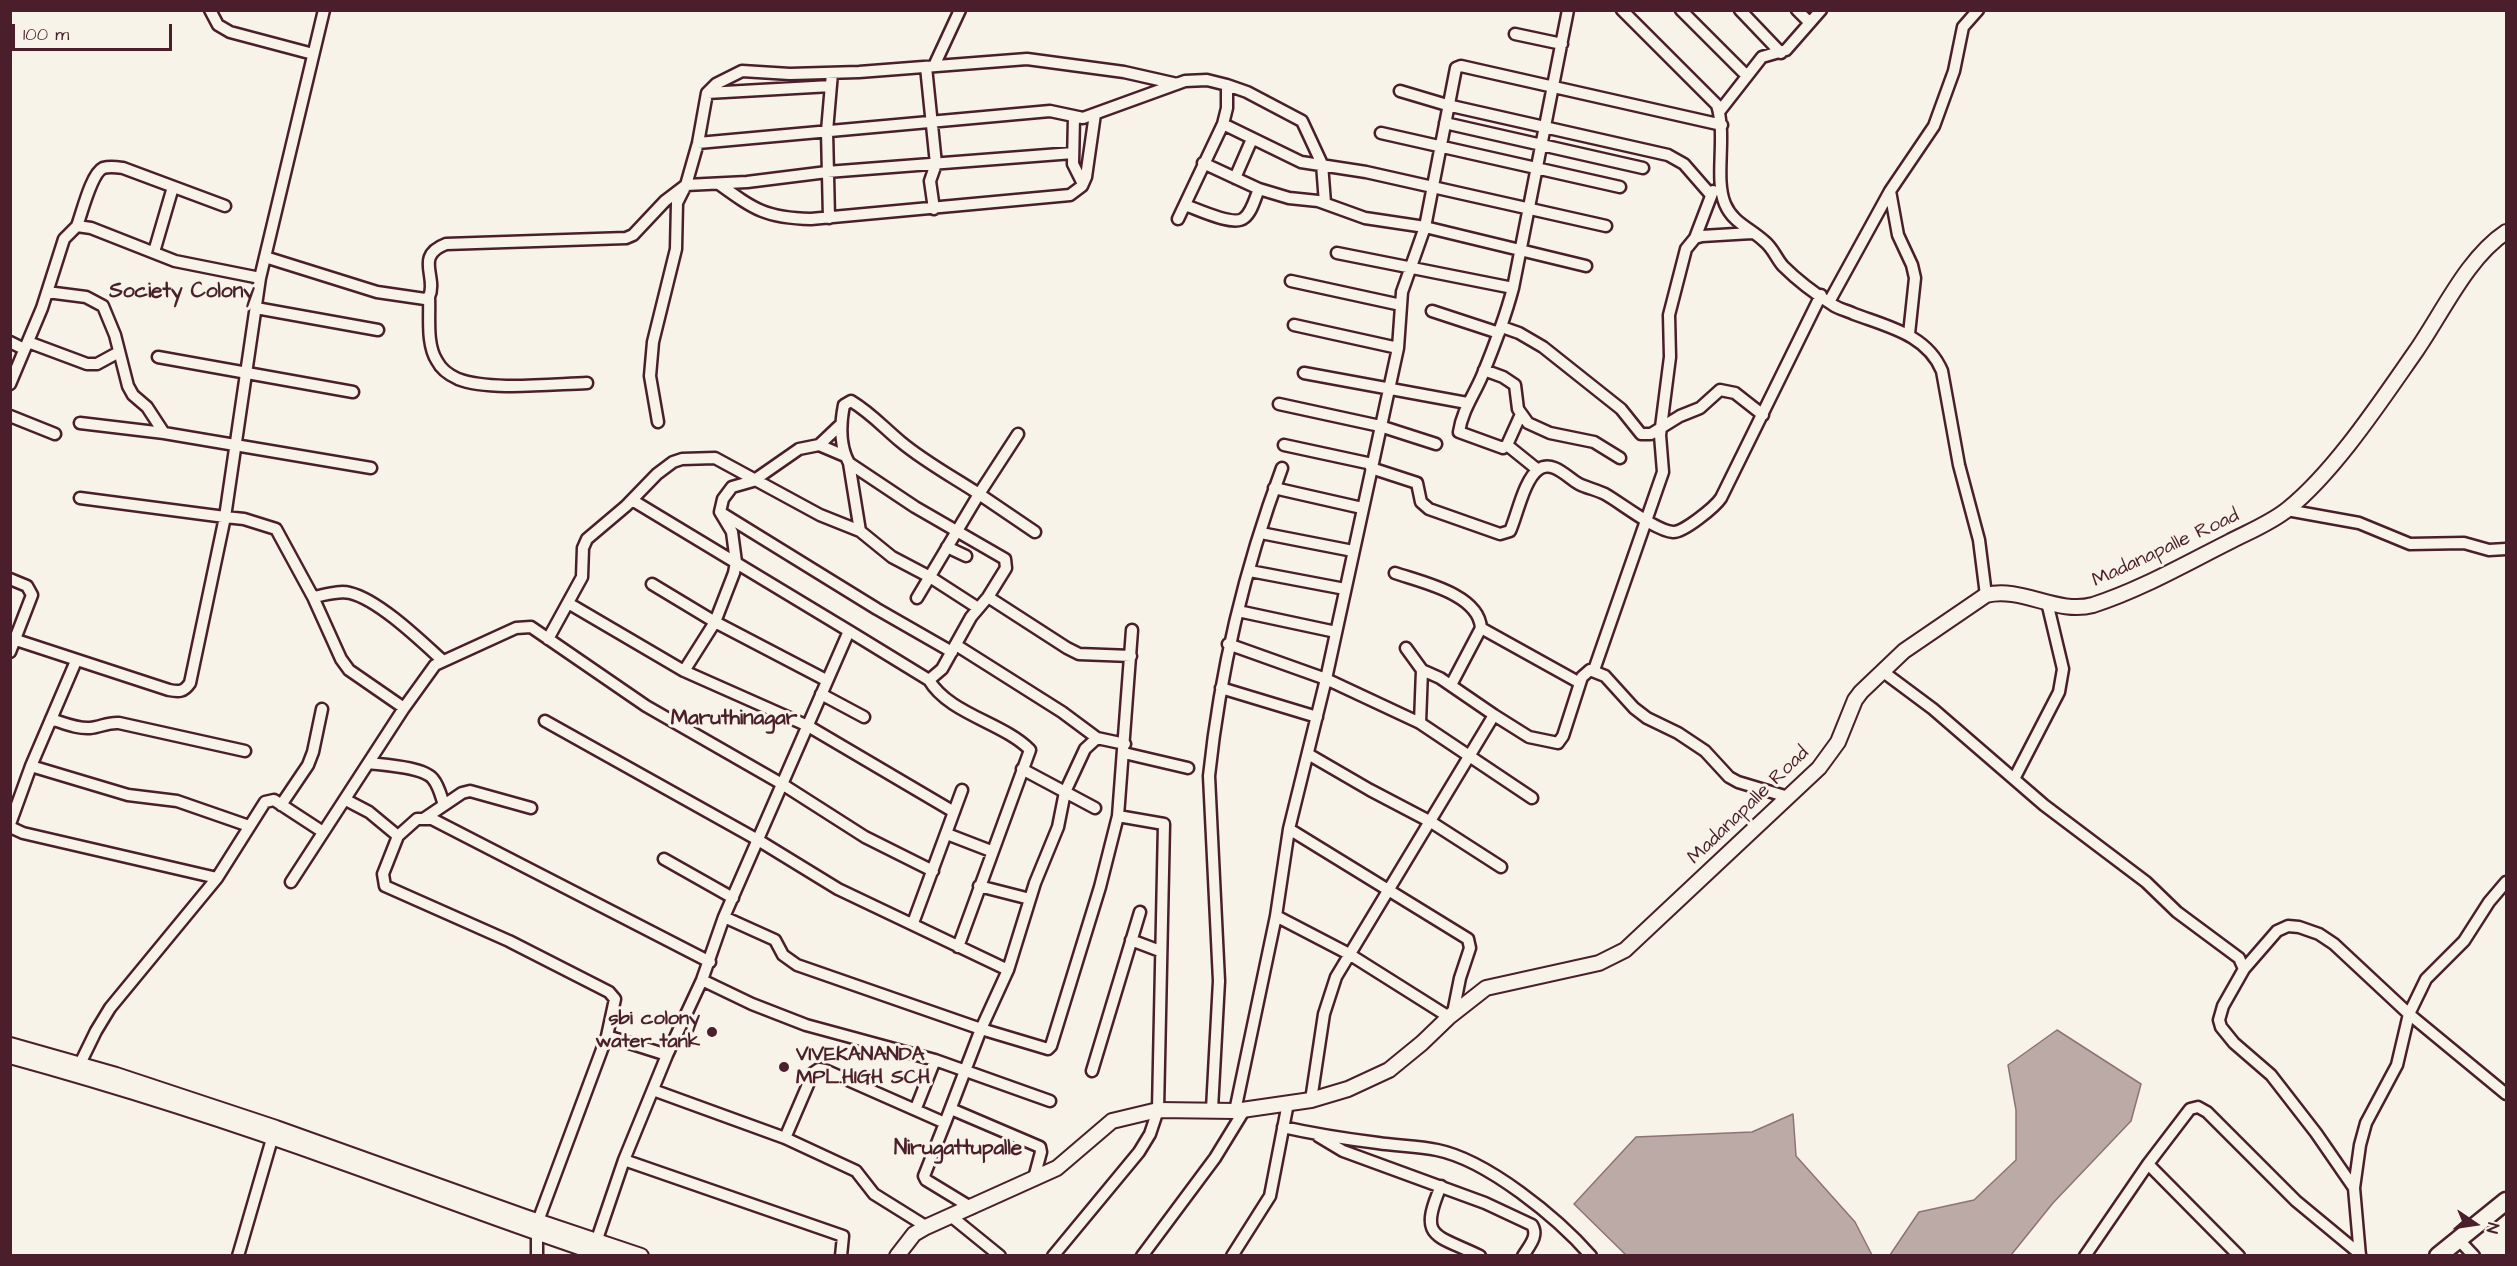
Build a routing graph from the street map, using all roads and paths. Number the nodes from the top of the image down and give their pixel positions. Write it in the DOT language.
graph roads {
  1 [pos="210,10"];
  2 [pos="324,10"];
  3 [pos="960,10"];
  4 [pos="1568,10"];
  5 [pos="1622,10"];
  6 [pos="1681,10"];
  7 [pos="1740,10"];
  8 [pos="1797,10"];
  9 [pos="1821,10"];
  10 [pos="1978,10"];
  11 [pos="1809,22"];
  12 [pos="1515,34"];
  13 [pos="1562,44"];
  14 [pos="1781,53"];
  15 [pos="313,54"];
  16 [pos="930,67"];
  17 [pos="832,73"];
  18 [pos="1746,75"];
  19 [pos="1177,84"];
  20 [pos="1227,85"];
  21 [pos="831,86"];
  22 [pos="1554,86"];
  23 [pos="1400,91"];
  24 [pos="707,93"];
  25 [pos="1447,105"];
  26 [pos="1719,112"];
  27 [pos="1095,114"];
  28 [pos="1074,117"];
  29 [pos="932,123"];
  30 [pos="1445,123"];
  31 [pos="1223,124"];
  32 [pos="1722,125"];
  33 [pos="1546,126"];
  34 [pos="827,131"];
  35 [pos="1381,133"];
  36 [pos="1252,139"];
  37 [pos="698,143"];
  38 [pos="1542,146"];
  39 [pos="1438,147"];
  40 [pos="1072,153"];
  41 [pos="1203,163"];
  42 [pos="936,164"];
  43 [pos="1322,164"];
  44 [pos="1536,168"];
  45 [pos="1643,168"];
  46 [pos="1722,168"];
  47 [pos="827,172"];
  48 [pos="1235,178"];
  49 [pos="719,183"];
  50 [pos="1083,184"];
  51 [pos="686,185"];
  52 [pos="1431,186"];
  53 [pos="173,187"];
  54 [pos="1620,187"];
  55 [pos="1259,189"];
  56 [pos="1890,191"];
  57 [pos="1712,195"];
  58 [pos="1325,203"];
  59 [pos="1185,205"];
  60 [pos="225,206"];
  61 [pos="934,209"];
  62 [pos="1529,209"];
  63 [pos="829,218"];
  64 [pos="1178,219"];
  65 [pos="77,226"];
  66 [pos="1606,226"];
  67 [pos="1425,227"];
  68 [pos="2506,232"];
  69 [pos="1752,233"];
  70 [pos="1695,238"];
  71 [pos="1521,249"];
  72 [pos="154,252"];
  73 [pos="1337,253"];
  74 [pos="265,257"];
  75 [pos="1586,266"];
  76 [pos="1412,267"];
  77 [pos="260,278"];
  78 [pos="1291,281"];
  79 [pos="1514,288"];
  80 [pos="47,292"];
  81 [pos="429,297"];
  82 [pos="1825,299"];
  83 [pos="1401,305"];
  84 [pos="256,308"];
  85 [pos="1432,310"];
  86 [pos="1294,325"];
  87 [pos="378,330"];
  88 [pos="1501,330"];
  89 [pos="1909,334"];
  90 [pos="10,342"];
  91 [pos="26,346"];
  92 [pos="1398,348"];
  93 [pos="119,352"];
  94 [pos="158,357"];
  95 [pos="1484,370"];
  96 [pos="247,372"];
  97 [pos="1304,373"];
  98 [pos="587,383"];
  99 [pos="10,384"];
  100 [pos="1389,390"];
  101 [pos="353,392"];
  102 [pos="1467,403"];
  103 [pos="1279,404"];
  104 [pos="1521,414"];
  105 [pos="1763,415"];
  106 [pos="10,416"];
  107 [pos="658,422"];
  108 [pos="80,423"];
  109 [pos="839,426"];
  110 [pos="1380,426"];
  111 [pos="1660,427"];
  112 [pos="164,433"];
  113 [pos="55,434"];
  114 [pos="1018,434"];
  115 [pos="1436,444"];
  116 [pos="1507,444"];
  117 [pos="237,445"];
  118 [pos="819,445"];
  119 [pos="1284,445"];
  120 [pos="1620,458"];
  121 [pos="847,460"];
  122 [pos="1371,466"];
  123 [pos="371,468"];
  124 [pos="1282,468"];
  125 [pos="1538,470"];
  126 [pos="753,481"];
  127 [pos="1275,488"];
  128 [pos="979,494"];
  129 [pos="80,498"];
  130 [pos="632,500"];
  131 [pos="1362,508"];
  132 [pos="2287,510"];
  133 [pos="720,512"];
  134 [pos="225,518"];
  135 [pos="1648,520"];
  136 [pos="861,531"];
  137 [pos="957,531"];
  138 [pos="1035,532"];
  139 [pos="1261,533"];
  140 [pos="947,547"];
  141 [pos="2506,549"];
  142 [pos="1353,551"];
  143 [pos="966,556"];
  144 [pos="736,562"];
  145 [pos="1250,571"];
  146 [pos="1395,573"];
  147 [pos="930,577"];
  148 [pos="10,579"];
  149 [pos="652,584"];
  150 [pos="1345,589"];
  151 [pos="1986,595"];
  152 [pos="314,597"];
  153 [pos="988,597"];
  154 [pos="917,598"];
  155 [pos="2047,602"];
  156 [pos="568,603"];
  157 [pos="978,608"];
  158 [pos="1238,611"];
  159 [pos="715,622"];
  160 [pos="1481,627"];
  161 [pos="1132,630"];
  162 [pos="849,631"];
  163 [pos="1336,632"];
  164 [pos="13,639"];
  165 [pos="548,639"];
  166 [pos="1228,644"];
  167 [pos="954,648"];
  168 [pos="1406,648"];
  169 [pos="10,652"];
  170 [pos="1131,656"];
  171 [pos="76,661"];
  172 [pos="443,661"];
  173 [pos="1422,670"];
  174 [pos="1594,670"];
  175 [pos="684,671"];
  176 [pos="1882,671"];
  177 [pos="1326,679"];
  178 [pos="826,680"];
  179 [pos="929,680"];
  180 [pos="1580,683"];
  181 [pos="1451,685"];
  182 [pos="1221,688"];
  183 [pos="821,694"];
  184 [pos="404,708"];
  185 [pos="322,709"];
  186 [pos="1494,715"];
  187 [pos="864,717"];
  188 [pos="1317,717"];
  189 [pos="51,719"];
  190 [pos="545,721"];
  191 [pos="1420,723"];
  192 [pos="808,726"];
  193 [pos="1096,738"];
  194 [pos="1124,748"];
  195 [pos="246,751"];
  196 [pos="1308,754"];
  197 [pos="1471,756"];
  198 [pos="369,763"];
  199 [pos="31,766"];
  200 [pos="1188,768"];
  201 [pos="1022,769"];
  202 [pos="2014,779"];
  203 [pos="782,784"];
  204 [pos="962,789"];
  205 [pos="1065,792"];
  206 [pos="1788,797"];
  207 [pos="1532,798"];
  208 [pos="346,800"];
  209 [pos="281,805"];
  210 [pos="444,805"];
  211 [pos="531,808"];
  212 [pos="1095,808"];
  213 [pos="954,812"];
  214 [pos="1118,816"];
  215 [pos="424,818"];
  216 [pos="1431,822"];
  217 [pos="10,825"];
  218 [pos="249,826"];
  219 [pos="1290,829"];
  220 [pos="323,831"];
  221 [pos="947,834"];
  222 [pos="398,836"];
  223 [pos="758,840"];
  224 [pos="991,851"];
  225 [pos="664,859"];
  226 [pos="1501,867"];
  227 [pos="933,871"];
  228 [pos="217,878"];
  229 [pos="291,882"];
  230 [pos="2506,882"];
  231 [pos="979,886"];
  232 [pos="1388,888"];
  233 [pos="732,898"];
  234 [pos="1030,899"];
  235 [pos="1140,912"];
  236 [pos="1276,916"];
  237 [pos="724,917"];
  238 [pos="913,923"];
  239 [pos="1131,940"];
  240 [pos="958,946"];
  241 [pos="1160,951"];
  242 [pos="1349,954"];
  243 [pos="710,962"];
  244 [pos="2244,969"];
  245 [pos="1008,970"];
  246 [pos="702,980"];
  247 [pos="2409,1014"];
  248 [pos="1451,1015"];
  249 [pos="981,1029"];
  250 [pos="607,1036"];
  251 [pos="10,1045"];
  252 [pos="667,1055"];
  253 [pos="10,1056"];
  254 [pos="935,1060"];
  255 [pos="77,1069"];
  256 [pos="964,1070"];
  257 [pos="1092,1071"];
  258 [pos="653,1089"];
  259 [pos="2506,1094"];
  260 [pos="1311,1100"];
  261 [pos="1050,1101"];
  262 [pos="1288,1103"];
  263 [pos="916,1108"];
  264 [pos="951,1109"];
  265 [pos="1212,1109"];
  266 [pos="1158,1110"];
  267 [pos="1240,1110"];
  268 [pos="945,1123"];
  269 [pos="1283,1127"];
  270 [pos="274,1133"];
  271 [pos="1316,1134"];
  272 [pos="785,1138"];
  273 [pos="624,1160"];
  274 [pos="2148,1164"];
  275 [pos="1034,1178"];
  276 [pos="1441,1186"];
  277 [pos="2354,1188"];
  278 [pos="2506,1201"];
  279 [pos="972,1208"];
  280 [pos="952,1216"];
  281 [pos="538,1226"];
  282 [pos="927,1227"];
  283 [pos="2458,1239"];
  284 [pos="598,1249"];
  285 [pos="2360,1255"];
  286 [pos="238,1256"];
  287 [pos="537,1256"];
  288 [pos="641,1256"];
  289 [pos="841,1256"];
  290 [pos="897,1256"];
  291 [pos="1000,1256"];
  292 [pos="1053,1256"];
  293 [pos="1142,1256"];
  294 [pos="1232,1256"];
  295 [pos="1480,1256"];
  296 [pos="1523,1256"];
  297 [pos="1591,1256"];
  298 [pos="2085,1256"];
  299 [pos="2239,1256"];
  300 [pos="2438,1256"];
  301 [pos="2474,1256"];
  1 -- 15 [label="street"];
  2 -- 15 [label="street"];
  3 -- 16 [label="street"];
  4 -- 13 [label="street"];
  5 -- 26 [label="street"];
  6 -- 18 [label="street"];
  7 -- 14 [label="street"];
  8 -- 11 [label="street"];
  9 -- 11 [label="street"];
  10 -- 56 [label="street"];
  11 -- 14 [label="street"];
  12 -- 13 [label="street"];
  13 -- 22 [label="street"];
  14 -- 18 [label="street"];
  15 -- 74 [label="street"];
  16 -- 17 [label="street"];
  16 -- 19 [label="street"];
  16 -- 29 [label="street"];
  17 -- 21 [label="street"];
  17 -- 24 [label="street"];
  18 -- 26 [label="street"];
  19 -- 20 [label="street"];
  19 -- 27 [label="street"];
  20 -- 31 [label="street"];
  20 -- 43 [label="street"];
  21 -- 24 [label="street"];
  21 -- 34 [label="street"];
  22 -- 25 [label="street"];
  22 -- 32 [label="street"];
  22 -- 33 [label="street"];
  23 -- 25 [label="street"];
  24 -- 37 [label="street"];
  25 -- 30 [label="street"];
  25 -- 33 [label="street"];
  26 -- 32 [label="street"];
  27 -- 28 [label="street"];
  27 -- 50 [label="street"];
  28 -- 29 [label="street"];
  28 -- 40 [label="street"];
  29 -- 34 [label="street"];
  29 -- 42 [label="street"];
  30 -- 38 [label="street"];
  30 -- 39 [label="street"];
  31 -- 36 [label="street"];
  31 -- 41 [label="street"];
  32 -- 46 [label="street"];
  33 -- 38 [label="street"];
  33 -- 57 [label="street"];
  34 -- 37 [label="street"];
  34 -- 47 [label="street"];
  35 -- 39 [label="street"];
  36 -- 43 [label="street"];
  36 -- 48 [label="street"];
  37 -- 51 [label="street"];
  38 -- 44 [label="street"];
  38 -- 45 [label="street"];
  39 -- 44 [label="street"];
  39 -- 52 [label="street"];
  40 -- 42 [label="street"];
  40 -- 50 [label="street"];
  41 -- 48 [label="street"];
  41 -- 59 [label="street"];
  42 -- 47 [label="street"];
  42 -- 61 [label="street"];
  43 -- 52 [label="street"];
  43 -- 58 [label="street"];
  44 -- 54 [label="street"];
  44 -- 62 [label="street"];
  46 -- 57 [label="street"];
  46 -- 69 [label="street"];
  47 -- 49 [label="street"];
  47 -- 63 [label="street"];
  48 -- 55 [label="street"];
  49 -- 51 [label="street"];
  49 -- 63 [label="street"];
  50 -- 61 [label="street"];
  51 -- 81 [label="street"];
  51 -- 107 [label="street"];
  52 -- 62 [label="street"];
  52 -- 67 [label="street"];
  53 -- 60 [label="street"];
  53 -- 65 [label="street"];
  53 -- 72 [label="street"];
  55 -- 58 [label="street"];
  55 -- 59 [label="street"];
  56 -- 82 [label="street"];
  56 -- 89 [label="street"];
  57 -- 70 [label="street"];
  58 -- 67 [label="street"];
  59 -- 64 [label="street"];
  61 -- 63 [label="street"];
  62 -- 66 [label="street"];
  62 -- 71 [label="street"];
  65 -- 72 [label="street"];
  65 -- 80 [label="street"];
  67 -- 71 [label="street"];
  67 -- 76 [label="street"];
  68 -- 132 [label="main road, Madanapalle Road"];
  69 -- 70 [label="street"];
  69 -- 82 [label="street"];
  70 -- 111 [label="street"];
  71 -- 75 [label="street"];
  71 -- 79 [label="street"];
  72 -- 77 [label="street"];
  73 -- 76 [label="street"];
  74 -- 77 [label="street"];
  74 -- 81 [label="street"];
  76 -- 79 [label="street"];
  76 -- 83 [label="street"];
  77 -- 84 [label="street"];
  78 -- 83 [label="street"];
  79 -- 88 [label="street"];
  80 -- 91 [label="street"];
  80 -- 93 [label="street"];
  81 -- 98 [label="street"];
  82 -- 89 [label="street"];
  82 -- 105 [label="street"];
  83 -- 92 [label="street"];
  84 -- 87 [label="street"];
  84 -- 96 [label="street"];
  85 -- 88 [label="street"];
  86 -- 92 [label="street"];
  88 -- 95 [label="street"];
  88 -- 111 [label="street"];
  89 -- 151 [label="street"];
  90 -- 91 [label="street"];
  91 -- 93 [label="street"];
  91 -- 99 [label="street"];
  92 -- 100 [label="street"];
  93 -- 112 [label="street"];
  94 -- 96 [label="street"];
  95 -- 102 [label="street"];
  95 -- 104 [label="street"];
  96 -- 101 [label="street"];
  96 -- 117 [label="street"];
  97 -- 100 [label="street"];
  100 -- 102 [label="street"];
  100 -- 110 [label="street"];
  102 -- 116 [label="street"];
  103 -- 110 [label="street"];
  104 -- 116 [label="street"];
  104 -- 120 [label="street"];
  105 -- 111 [label="street"];
  105 -- 135 [label="street"];
  106 -- 113 [label="street"];
  108 -- 112 [label="street"];
  109 -- 118 [label="street"];
  109 -- 121 [label="street"];
  109 -- 128 [label="street"];
  110 -- 115 [label="street"];
  110 -- 122 [label="street"];
  111 -- 135 [label="street"];
  112 -- 117 [label="street"];
  114 -- 128 [label="street"];
  116 -- 125 [label="street"];
  117 -- 123 [label="street"];
  117 -- 134 [label="street"];
  118 -- 121 [label="street"];
  118 -- 126 [label="street"];
  119 -- 122 [label="street"];
  121 -- 136 [label="street"];
  121 -- 137 [label="street"];
  122 -- 125 [label="street"];
  122 -- 131 [label="street"];
  124 -- 127 [label="street"];
  125 -- 135 [label="street"];
  126 -- 130 [label="street"];
  126 -- 133 [label="street"];
  126 -- 136 [label="street"];
  127 -- 131 [label="street"];
  127 -- 139 [label="street"];
  128 -- 137 [label="street"];
  128 -- 138 [label="street"];
  129 -- 134 [label="street"];
  130 -- 144 [label="street"];
  130 -- 156 [label="street"];
  131 -- 142 [label="street"];
  132 -- 141 [label="street"];
  132 -- 155 [label="main road, Madanapalle Road"];
  133 -- 144 [label="street"];
  133 -- 167 [label="street"];
  134 -- 152 [label="street"];
  134 -- 171 [label="street"];
  135 -- 174 [label="street"];
  136 -- 147 [label="street"];
  137 -- 140 [label="street"];
  137 -- 153 [label="street"];
  139 -- 142 [label="street"];
  139 -- 145 [label="street"];
  140 -- 143 [label="street"];
  140 -- 147 [label="street"];
  142 -- 150 [label="street"];
  144 -- 159 [label="street"];
  144 -- 162 [label="street"];
  145 -- 150 [label="street"];
  145 -- 158 [label="street"];
  146 -- 160 [label="street"];
  147 -- 154 [label="street"];
  147 -- 157 [label="street"];
  148 -- 164 [label="street"];
  149 -- 159 [label="street"];
  150 -- 163 [label="street"];
  151 -- 155 [label="main road, Madanapalle Road"];
  151 -- 176 [label="main road, Madanapalle Road"];
  152 -- 172 [label="street"];
  152 -- 184 [label="street"];
  153 -- 157 [label="street"];
  153 -- 170 [label="street"];
  155 -- 202 [label="street"];
  156 -- 165 [label="street"];
  156 -- 175 [label="street"];
  157 -- 167 [label="street"];
  158 -- 163 [label="street"];
  158 -- 166 [label="street"];
  159 -- 175 [label="street"];
  159 -- 178 [label="street"];
  160 -- 180 [label="street"];
  160 -- 181 [label="street"];
  161 -- 170 [label="street"];
  162 -- 178 [label="street"];
  162 -- 179 [label="street"];
  163 -- 177 [label="street"];
  164 -- 169 [label="street"];
  164 -- 171 [label="street"];
  165 -- 172 [label="street"];
  165 -- 203 [label="street"];
  166 -- 177 [label="street"];
  166 -- 182 [label="street"];
  167 -- 179 [label="street"];
  167 -- 193 [label="street"];
  168 -- 173 [label="street"];
  170 -- 194 [label="street"];
  171 -- 189 [label="street"];
  172 -- 184 [label="street"];
  173 -- 181 [label="street"];
  173 -- 191 [label="street"];
  174 -- 180 [label="street"];
  174 -- 206 [label="street"];
  175 -- 192 [label="street"];
  176 -- 202 [label="street"];
  176 -- 206 [label="main road, Madanapalle Road"];
  177 -- 188 [label="street"];
  177 -- 191 [label="street"];
  178 -- 183 [label="street"];
  179 -- 201 [label="street"];
  180 -- 186 [label="street"];
  181 -- 186 [label="street"];
  182 -- 188 [label="street"];
  182 -- 265 [label="street"];
  183 -- 187 [label="street"];
  183 -- 192 [label="street"];
  184 -- 198 [label="street"];
  185 -- 209 [label="street"];
  186 -- 197 [label="street"];
  188 -- 196 [label="street"];
  189 -- 195 [label="street"];
  189 -- 199 [label="street"];
  190 -- 223 [label="street"];
  191 -- 197 [label="street"];
  192 -- 203 [label="street"];
  192 -- 213 [label="street"];
  193 -- 194 [label="street"];
  193 -- 205 [label="street"];
  194 -- 200 [label="street"];
  194 -- 214 [label="street"];
  196 -- 216 [label="street"];
  196 -- 219 [label="street"];
  197 -- 207 [label="street"];
  197 -- 216 [label="street"];
  198 -- 208 [label="street"];
  198 -- 210 [label="street"];
  199 -- 217 [label="street"];
  199 -- 218 [label="street"];
  201 -- 205 [label="street"];
  201 -- 224 [label="street"];
  202 -- 244 [label="street"];
  203 -- 223 [label="street"];
  203 -- 227 [label="street"];
  204 -- 213 [label="street"];
  205 -- 212 [label="street"];
  205 -- 234 [label="street"];
  206 -- 248 [label="main road, Madanapalle Road"];
  208 -- 220 [label="street"];
  208 -- 222 [label="street"];
  209 -- 218 [label="street"];
  209 -- 220 [label="street"];
  210 -- 211 [label="street"];
  210 -- 215 [label="street"];
  213 -- 221 [label="street"];
  214 -- 241 [label="street"];
  214 -- 249 [label="street"];
  215 -- 222 [label="street"];
  215 -- 243 [label="street"];
  216 -- 226 [label="street"];
  216 -- 232 [label="street"];
  217 -- 228 [label="street"];
  218 -- 228 [label="street"];
  219 -- 232 [label="street"];
  219 -- 236 [label="street"];
  220 -- 229 [label="street"];
  221 -- 224 [label="street"];
  221 -- 227 [label="street"];
  222 -- 250 [label="street"];
  223 -- 233 [label="street"];
  223 -- 238 [label="street"];
  224 -- 231 [label="street"];
  225 -- 233 [label="street"];
  227 -- 238 [label="street"];
  228 -- 255 [label="street"];
  230 -- 247 [label="street"];
  231 -- 234 [label="street"];
  231 -- 240 [label="street"];
  232 -- 242 [label="street"];
  232 -- 248 [label="street"];
  233 -- 237 [label="street"];
  234 -- 245 [label="street"];
  235 -- 239 [label="street"];
  236 -- 242 [label="street"];
  236 -- 267 [label="street"];
  237 -- 243 [label="street"];
  237 -- 249 [label="street"];
  238 -- 240 [label="street"];
  239 -- 241 [label="street"];
  239 -- 257 [label="street"];
  240 -- 245 [label="street"];
  241 -- 266 [label="street"];
  242 -- 248 [label="street"];
  242 -- 260 [label="street"];
  243 -- 246 [label="street"];
  244 -- 247 [label="street"];
  244 -- 277 [label="street"];
  245 -- 249 [label="street"];
  246 -- 252 [label="street"];
  246 -- 254 [label="street"];
  247 -- 259 [label="street"];
  247 -- 277 [label="street"];
  248 -- 260 [label="main road, Madanapalle Road"];
  249 -- 256 [label="street"];
  250 -- 252 [label="street"];
  250 -- 281 [label="street"];
  251 -- 255 [label="main road"];
  252 -- 258 [label="street"];
  253 -- 255 [label="main road"];
  254 -- 256 [label="street"];
  254 -- 263 [label="street"];
  255 -- 270 [label="main road"];
  256 -- 261 [label="street"];
  256 -- 264 [label="street"];
  258 -- 272 [label="street"];
  258 -- 273 [label="street"];
  260 -- 262 [label="main road, Madanapalle Road"];
  262 -- 267 [label="main road, Madanapalle Road"];
  262 -- 269 [label="street"];
  263 -- 268 [label="street"];
  263 -- 272 [label="street"];
  264 -- 268 [label="street"];
  264 -- 275 [label="street"];
  265 -- 266 [label="main road, Madanapalle Road"];
  265 -- 267 [label="main road, Madanapalle Road"];
  266 -- 275 [label="main road, Madanapalle Road"];
  266 -- 292 [label="street"];
  267 -- 293 [label="street"];
  268 -- 279 [label="street"];
  269 -- 271 [label="street"];
  269 -- 294 [label="street"];
  270 -- 281 [label="main road"];
  270 -- 286 [label="street"];
  271 -- 276 [label="street"];
  271 -- 297 [label="street"];
  272 -- 282 [label="street"];
  273 -- 284 [label="street"];
  273 -- 289 [label="street"];
  274 -- 285 [label="street"];
  274 -- 298 [label="street"];
  274 -- 299 [label="street"];
  275 -- 279 [label="main road, Madanapalle Road"];
  276 -- 295 [label="street"];
  276 -- 296 [label="street"];
  277 -- 285 [label="street"];
  278 -- 283 [label="highway"];
  279 -- 280 [label="main road, Madanapalle Road"];
  280 -- 282 [label="main road, Madanapalle Road"];
  280 -- 291 [label="street"];
  281 -- 284 [label="main road"];
  281 -- 287 [label="street"];
  282 -- 290 [label="main road, Madanapalle Road"];
  283 -- 300 [label="highway"];
  283 -- 301 [label="street"];
  284 -- 288 [label="main road"];
}
